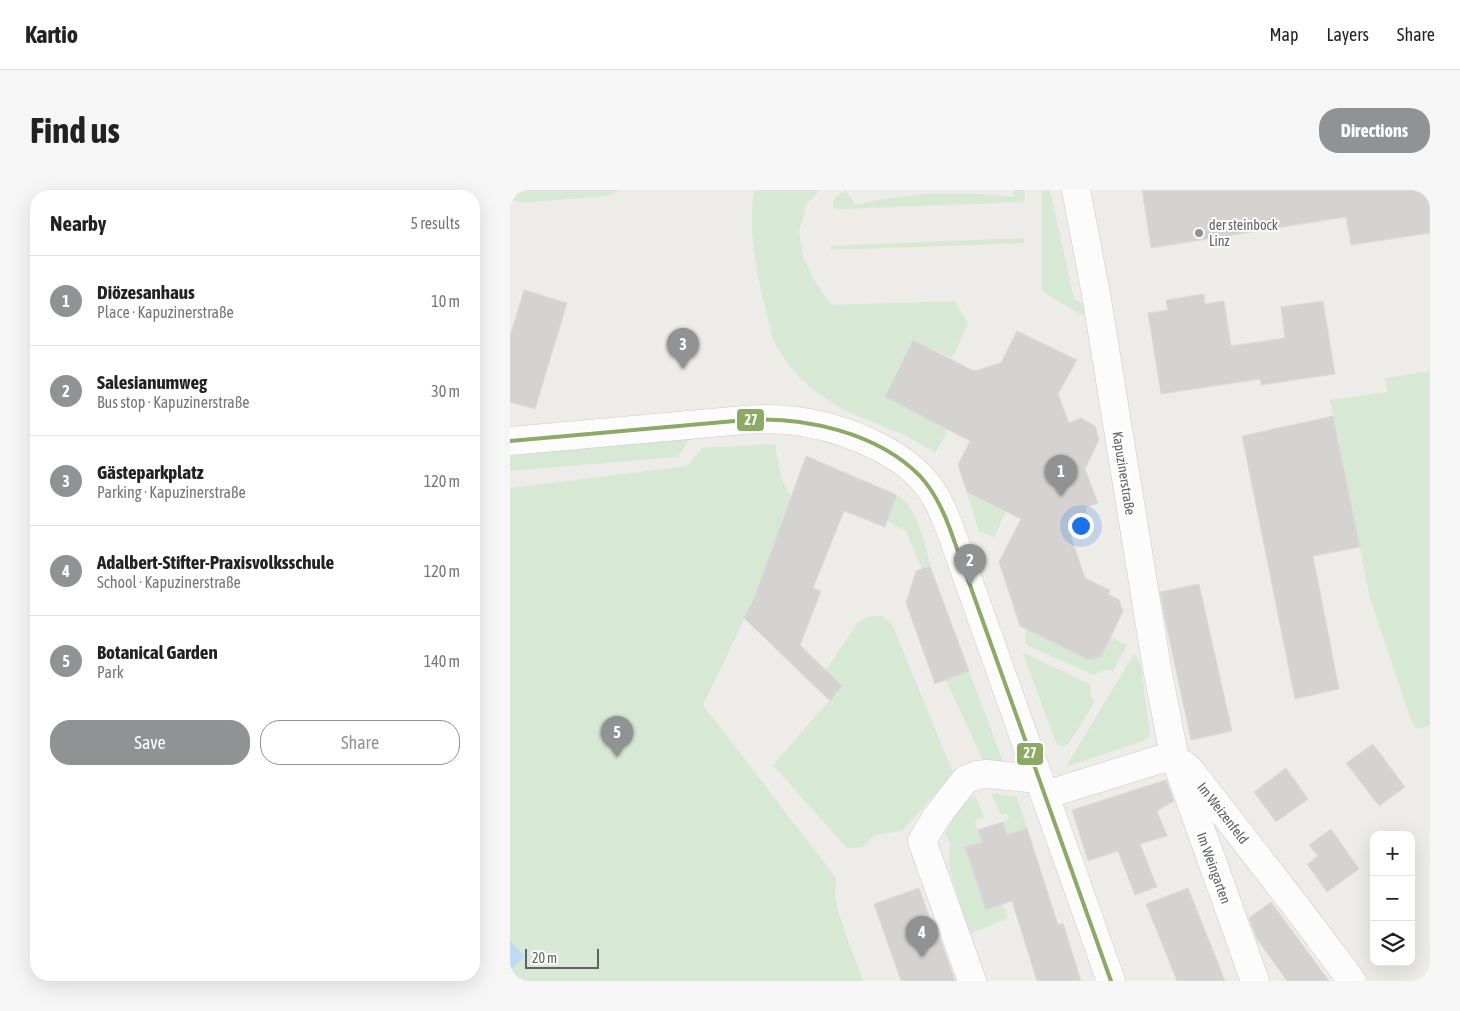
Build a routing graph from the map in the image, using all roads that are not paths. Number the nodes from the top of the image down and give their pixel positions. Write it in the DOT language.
graph roads {
  1 [pos="1076,190"];
  2 [pos="510,441"];
  3 [pos="1174,755"];
  4 [pos="1042,787"];
  5 [pos="972,981"];
  6 [pos="1111,981"];
  7 [pos="1255,981"];
  8 [pos="1352,981"];
  1 -- 3 [label="street, Kapuzinerstraße"];
  2 -- 4 [label="street"];
  3 -- 4 [label="street"];
  3 -- 7 [label="street, Im Weingarten"];
  3 -- 8 [label="street, Im Weizenfeld"];
  4 -- 5 [label="street"];
  4 -- 6 [label="street"];
}
